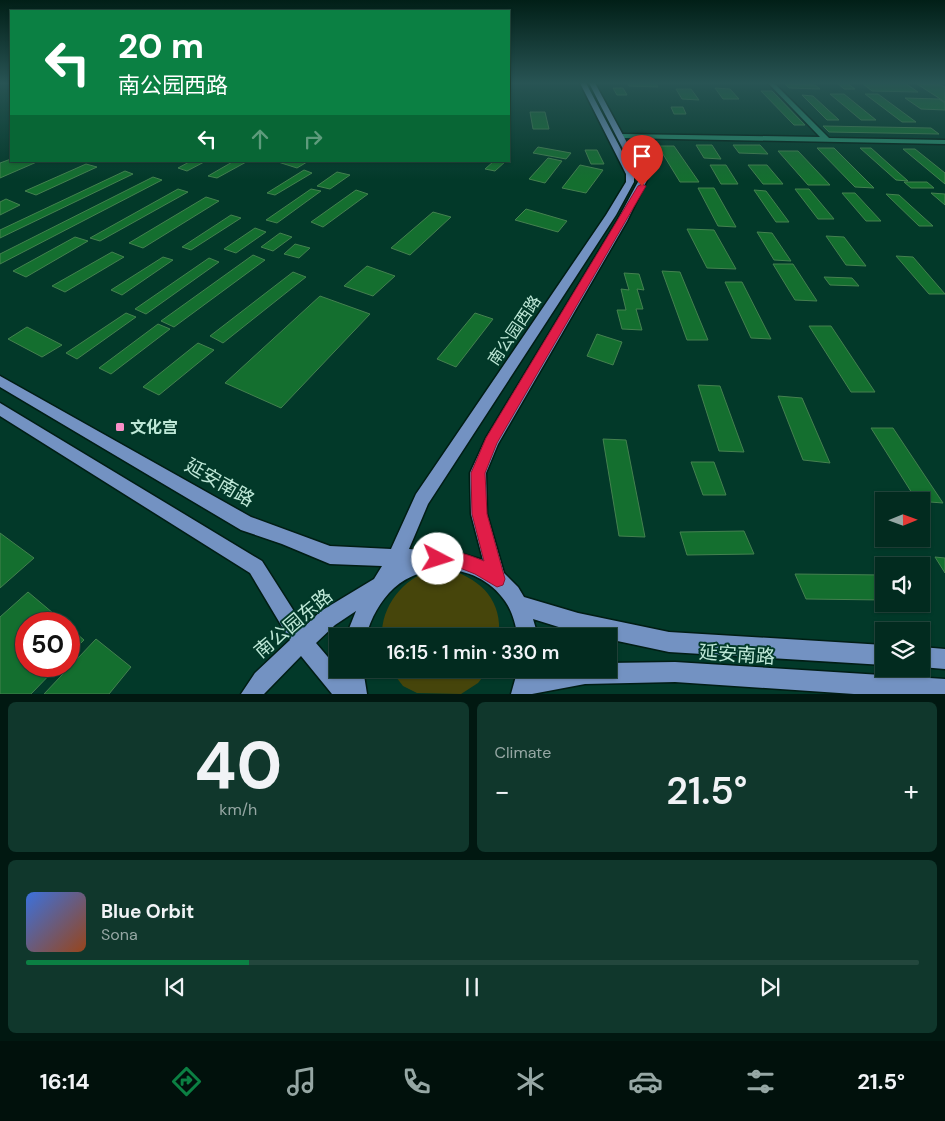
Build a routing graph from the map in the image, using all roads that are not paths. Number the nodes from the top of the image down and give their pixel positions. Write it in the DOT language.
graph roads {
  1 [pos="599,115"];
  2 [pos="611,115"];
  3 [pos="803,115"];
  4 [pos="622,136"];
  5 [pos="827,140"];
  6 [pos="945,142"];
  7 [pos="0,381"];
  8 [pos="0,409"];
  9 [pos="396,558"];
  10 [pos="438,559"];
  11 [pos="497,579"];
  12 [pos="383,585"];
  13 [pos="518,605"];
  14 [pos="359,628"];
  15 [pos="526,628"];
  16 [pos="302,642"];
  17 [pos="875,654"];
  18 [pos="930,658"];
  19 [pos="945,659"];
  20 [pos="354,678"];
  21 [pos="532,682"];
  22 [pos="945,689"];
  23 [pos="251,694"];
  24 [pos="346,694"];
  25 [pos="357,694"];
  1 -- 9 [label="main road, 南公园西路"];
  2 -- 4 [label="main road"];
  3 -- 5 [label="street"];
  4 -- 5 [label="street"];
  4 -- 11 [label="main road"];
  5 -- 6 [label="street"];
  7 -- 9 [label="main road, 延安南路"];
  8 -- 16 [label="main road"];
  9 -- 10 [label="main road, 延安南路"];
  9 -- 12 [label="main road, 南公园西路"];
  10 -- 11 [label="main road, 延安南路"];
  10 -- 12 [label="main road, 南公园东路"];
  11 -- 13 [label="main road"];
  12 -- 14 [label="main road, 南公园西路"];
  12 -- 16 [label="main road, 南公园东路"];
  13 -- 15 [label="main road"];
  13 -- 17 [label="main road, 延安南路"];
  16 -- 23 [label="main road, 南公园东路"];
  16 -- 24 [label="main road"];
  18 -- 19 [label="main road"];
  20 -- 25 [label="main road"];
  21 -- 22 [label="main road, 延安南路"];
}
